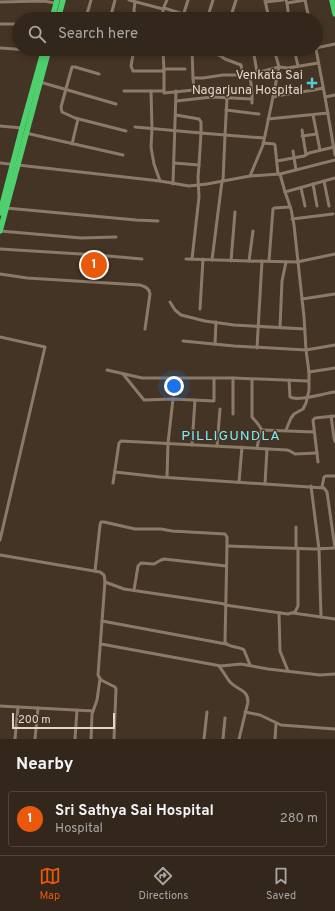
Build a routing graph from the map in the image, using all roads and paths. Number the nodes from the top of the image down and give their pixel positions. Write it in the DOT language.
graph roads {
  1 [pos="63,0"];
  2 [pos="91,0"];
  3 [pos="115,0"];
  4 [pos="129,0"];
  5 [pos="167,0"];
  6 [pos="188,0"];
  7 [pos="213,0"];
  8 [pos="236,0"];
  9 [pos="305,0"];
  10 [pos="332,0"];
  11 [pos="265,1"];
  12 [pos="285,1"];
  13 [pos="0,2"];
  14 [pos="56,2"];
  15 [pos="135,2"];
  16 [pos="143,2"];
  17 [pos="164,9"];
  18 [pos="54,12"];
  19 [pos="60,12"];
  20 [pos="88,12"];
  21 [pos="112,12"];
  22 [pos="134,12"];
  23 [pos="164,12"];
  24 [pos="175,12"];
  25 [pos="184,12"];
  26 [pos="209,12"];
  27 [pos="232,12"];
  28 [pos="267,12"];
  29 [pos="287,12"];
  30 [pos="308,12"];
  31 [pos="335,14"];
  32 [pos="0,24"];
  33 [pos="12,24"];
  34 [pos="335,44"];
  35 [pos="323,47"];
  36 [pos="0,48"];
  37 [pos="12,49"];
  38 [pos="41,56"];
  39 [pos="47,56"];
  40 [pos="133,56"];
  41 [pos="163,56"];
  42 [pos="192,56"];
  43 [pos="221,56"];
  44 [pos="254,56"];
  45 [pos="276,56"];
  46 [pos="296,56"];
  47 [pos="317,56"];
  48 [pos="318,63"];
  49 [pos="298,66"];
  50 [pos="280,67"];
  51 [pos="185,69"];
  52 [pos="164,70"];
  53 [pos="257,72"];
  54 [pos="98,74"];
  55 [pos="250,74"];
  56 [pos="244,75"];
  57 [pos="193,78"];
  58 [pos="40,82"];
  59 [pos="323,88"];
  60 [pos="66,90"];
  61 [pos="124,91"];
  62 [pos="151,91"];
  63 [pos="164,91"];
  64 [pos="176,91"];
  65 [pos="335,95"];
  66 [pos="273,97"];
  67 [pos="325,97"];
  68 [pos="227,98"];
  69 [pos="176,101"];
  70 [pos="116,104"];
  71 [pos="226,110"];
  72 [pos="328,113"];
  73 [pos="259,114"];
  74 [pos="176,115"];
  75 [pos="313,115"];
  76 [pos="78,119"];
  77 [pos="268,119"];
  78 [pos="0,126"];
  79 [pos="135,127"];
  80 [pos="22,128"];
  81 [pos="152,129"];
  82 [pos="302,130"];
  83 [pos="126,131"];
  84 [pos="175,131"];
  85 [pos="26,133"];
  86 [pos="201,133"];
  87 [pos="317,134"];
  88 [pos="225,135"];
  89 [pos="302,136"];
  90 [pos="264,138"];
  91 [pos="263,143"];
  92 [pos="72,144"];
  93 [pos="334,147"];
  94 [pos="320,150"];
  95 [pos="293,151"];
  96 [pos="123,155"];
  97 [pos="306,155"];
  98 [pos="335,155"];
  99 [pos="294,158"];
  100 [pos="335,160"];
  101 [pos="277,161"];
  102 [pos="0,163"];
  103 [pos="174,163"];
  104 [pos="15,164"];
  105 [pos="199,165"];
  106 [pos="296,170"];
  107 [pos="279,174"];
  108 [pos="250,176"];
  109 [pos="335,178"];
  110 [pos="160,181"];
  111 [pos="222,181"];
  112 [pos="324,181"];
  113 [pos="173,184"];
  114 [pos="199,184"];
  115 [pos="313,184"];
  116 [pos="301,188"];
  117 [pos="2,192"];
  118 [pos="285,192"];
  119 [pos="304,206"];
  120 [pos="317,206"];
  121 [pos="329,206"];
  122 [pos="290,207"];
  123 [pos="6,208"];
  124 [pos="235,212"];
  125 [pos="0,213"];
  126 [pos="333,214"];
  127 [pos="292,219"];
  128 [pos="158,220"];
  129 [pos="0,231"];
  130 [pos="253,231"];
  131 [pos="116,237"];
  132 [pos="0,249"];
  133 [pos="335,254"];
  134 [pos="142,259"];
  135 [pos="186,259"];
  136 [pos="192,259"];
  137 [pos="203,260"];
  138 [pos="212,260"];
  139 [pos="232,261"];
  140 [pos="249,261"];
  141 [pos="262,261"];
  142 [pos="269,262"];
  143 [pos="286,262"];
  144 [pos="298,262"];
  145 [pos="0,274"];
  146 [pos="335,294"];
  147 [pos="302,299"];
  148 [pos="170,302"];
  149 [pos="200,309"];
  150 [pos="216,322"];
  151 [pos="258,326"];
  152 [pos="280,327"];
  153 [pos="145,329"];
  154 [pos="305,329"];
  155 [pos="0,336"];
  156 [pos="183,341"];
  157 [pos="215,344"];
  158 [pos="335,344"];
  159 [pos="257,348"];
  160 [pos="306,350"];
  161 [pos="335,368"];
  162 [pos="106,370"];
  163 [pos="309,372"];
  164 [pos="123,374"];
  165 [pos="214,378"];
  166 [pos="233,378"];
  167 [pos="252,379"];
  168 [pos="289,380"];
  169 [pos="308,381"];
  170 [pos="335,392"];
  171 [pos="307,397"];
  172 [pos="173,399"];
  173 [pos="195,400"];
  174 [pos="220,409"];
  175 [pos="234,414"];
  176 [pos="333,416"];
  177 [pos="262,430"];
  178 [pos="286,430"];
  179 [pos="314,432"];
  180 [pos="335,442"];
  181 [pos="168,443"];
  182 [pos="192,444"];
  183 [pos="217,446"];
  184 [pos="242,447"];
  185 [pos="256,448"];
  186 [pos="267,449"];
  187 [pos="316,453"];
  188 [pos="318,462"];
  189 [pos="115,472"];
  190 [pos="335,476"];
  191 [pos="167,477"];
  192 [pos="239,482"];
  193 [pos="113,483"];
  194 [pos="265,484"];
  195 [pos="311,486"];
  196 [pos="322,487"];
  197 [pos="296,526"];
  198 [pos="0,540"];
  199 [pos="227,546"];
  200 [pos="297,548"];
  201 [pos="335,548"];
  202 [pos="319,549"];
  203 [pos="0,555"];
  204 [pos="226,566"];
  205 [pos="95,571"];
  206 [pos="105,582"];
  207 [pos="134,590"];
  208 [pos="225,605"];
  209 [pos="279,613"];
  210 [pos="293,613"];
  211 [pos="321,617"];
  212 [pos="335,619"];
  213 [pos="102,621"];
  214 [pos="101,644"];
  215 [pos="226,644"];
  216 [pos="219,666"];
  217 [pos="250,666"];
  218 [pos="288,671"];
  219 [pos="335,674"];
  220 [pos="100,679"];
  221 [pos="0,706"];
  222 [pos="18,707"];
  223 [pos="38,708"];
  224 [pos="77,710"];
  225 [pos="93,711"];
  226 [pos="207,712"];
  227 [pos="245,712"];
  228 [pos="225,718"];
  229 [pos="276,724"];
  230 [pos="335,729"];
  231 [pos="15,739"];
  232 [pos="35,739"];
  233 [pos="74,739"];
  234 [pos="91,739"];
  235 [pos="114,739"];
  236 [pos="204,739"];
  237 [pos="223,739"];
  238 [pos="239,739"];
  239 [pos="275,739"];
  1 -- 19 [label="highway"];
  2 -- 20 [label="street"];
  3 -- 21 [label="street"];
  4 -- 15 [label="street"];
  5 -- 17 [label="street"];
  6 -- 25 [label="street"];
  7 -- 26 [label="street"];
  8 -- 27 [label="street"];
  9 -- 12 [label="street"];
  9 -- 30 [label="street"];
  10 -- 31 [label="highway"];
  11 -- 12 [label="street"];
  11 -- 28 [label="street"];
  12 -- 29 [label="street"];
  13 -- 14 [label="street"];
  14 -- 18 [label="highway"];
  15 -- 16 [label="street"];
  15 -- 22 [label="street"];
  16 -- 17 [label="street"];
  17 -- 23 [label="street"];
  17 -- 24 [label="street"];
  32 -- 33 [label="street"];
  34 -- 35 [label="street"];
  36 -- 37 [label="street"];
  38 -- 80 [label="highway"];
  39 -- 58 [label="highway"];
  40 -- 52 [label="street"];
  41 -- 52 [label="street"];
  42 -- 57 [label="street"];
  43 -- 56 [label="street"];
  44 -- 53 [label="street"];
  45 -- 50 [label="street"];
  46 -- 49 [label="street"];
  47 -- 48 [label="street"];
  48 -- 49 [label="street"];
  48 -- 59 [label="street"];
  49 -- 50 [label="street"];
  50 -- 53 [label="street"];
  50 -- 66 [label="street"];
  51 -- 52 [label="street"];
  52 -- 63 [label="street"];
  53 -- 55 [label="street"];
  54 -- 60 [label="street"];
  55 -- 56 [label="street"];
  55 -- 68 [label="street"];
  56 -- 57 [label="street"];
  57 -- 64 [label="street"];
  58 -- 60 [label="street"];
  58 -- 85 [label="highway"];
  59 -- 66 [label="street"];
  59 -- 67 [label="street"];
  60 -- 70 [label="street"];
  60 -- 76 [label="street"];
  61 -- 62 [label="street"];
  62 -- 63 [label="street"];
  62 -- 81 [label="street"];
  63 -- 64 [label="street"];
  64 -- 69 [label="street"];
  65 -- 67 [label="street"];
  66 -- 77 [label="street"];
  67 -- 72 [label="street"];
  68 -- 69 [label="street"];
  68 -- 71 [label="street"];
  69 -- 74 [label="street"];
  71 -- 73 [label="street"];
  71 -- 88 [label="street"];
  72 -- 75 [label="street"];
  72 -- 93 [label="street"];
  74 -- 84 [label="street"];
  74 -- 86 [label="street"];
  75 -- 77 [label="street"];
  75 -- 87 [label="street"];
  76 -- 83 [label="street"];
  76 -- 92 [label="street"];
  77 -- 90 [label="street"];
  78 -- 80 [label="street"];
  79 -- 81 [label="street"];
  80 -- 104 [label="highway"];
  81 -- 84 [label="street"];
  81 -- 110 [label="street"];
  82 -- 89 [label="street"];
  84 -- 86 [label="street"];
  84 -- 103 [label="street"];
  85 -- 92 [label="street"];
  85 -- 104 [label="highway"];
  86 -- 88 [label="street"];
  86 -- 105 [label="street"];
  87 -- 89 [label="street"];
  87 -- 94 [label="street"];
  88 -- 90 [label="street"];
  88 -- 111 [label="street"];
  89 -- 97 [label="street"];
  90 -- 91 [label="street"];
  91 -- 101 [label="street"];
  91 -- 108 [label="street"];
  92 -- 96 [label="street"];
  93 -- 94 [label="street"];
  93 -- 98 [label="street"];
  94 -- 97 [label="street"];
  95 -- 99 [label="street"];
  97 -- 99 [label="street"];
  99 -- 101 [label="street"];
  99 -- 106 [label="street"];
  100 -- 106 [label="street"];
  101 -- 107 [label="street"];
  102 -- 104 [label="street"];
  103 -- 105 [label="street"];
  103 -- 113 [label="street"];
  104 -- 110 [label="street"];
  104 -- 117 [label="highway"];
  104 -- 123 [label="highway"];
  105 -- 114 [label="street"];
  106 -- 107 [label="street"];
  107 -- 108 [label="street"];
  107 -- 118 [label="street"];
  108 -- 111 [label="street"];
  109 -- 112 [label="street"];
  110 -- 113 [label="street"];
  111 -- 114 [label="street"];
  111 -- 138 [label="street"];
  112 -- 115 [label="street"];
  112 -- 121 [label="street"];
  113 -- 114 [label="street"];
  114 -- 136 [label="street"];
  115 -- 116 [label="street"];
  115 -- 120 [label="street"];
  116 -- 118 [label="street"];
  116 -- 119 [label="street"];
  117 -- 125 [label="highway"];
  118 -- 122 [label="street"];
  122 -- 127 [label="street"];
  122 -- 142 [label="street"];
  123 -- 128 [label="street"];
  123 -- 129 [label="highway"];
  124 -- 139 [label="street"];
  126 -- 127 [label="street"];
  127 -- 144 [label="street"];
  129 -- 131 [label="street"];
  130 -- 140 [label="street"];
  132 -- 134 [label="street"];
  133 -- 144 [label="street"];
  135 -- 136 [label="street"];
  136 -- 137 [label="street"];
  137 -- 138 [label="street"];
  137 -- 149 [label="street"];
  138 -- 139 [label="street"];
  139 -- 140 [label="street"];
  140 -- 141 [label="street"];
  141 -- 142 [label="street"];
  141 -- 151 [label="street"];
  142 -- 143 [label="street"];
  143 -- 144 [label="street"];
  143 -- 152 [label="street"];
  144 -- 147 [label="street"];
  145 -- 153 [label="street"];
  146 -- 147 [label="street"];
  147 -- 154 [label="street"];
  148 -- 150 [label="street"];
  150 -- 151 [label="street"];
  150 -- 157 [label="street"];
  151 -- 152 [label="street"];
  151 -- 159 [label="street"];
  152 -- 154 [label="street"];
  154 -- 160 [label="street"];
  155 -- 198 [label="street"];
  156 -- 157 [label="street"];
  157 -- 159 [label="street"];
  158 -- 160 [label="street"];
  159 -- 160 [label="street"];
  160 -- 163 [label="street"];
  161 -- 163 [label="street"];
  162 -- 164 [label="street"];
  163 -- 169 [label="street"];
  164 -- 165 [label="street"];
  164 -- 172 [label="street"];
  165 -- 166 [label="street"];
  165 -- 173 [label="street"];
  166 -- 167 [label="street"];
  166 -- 175 [label="street"];
  167 -- 168 [label="street"];
  167 -- 177 [label="street"];
  168 -- 169 [label="street"];
  168 -- 171 [label="street"];
  169 -- 171 [label="street"];
  170 -- 171 [label="street"];
  171 -- 178 [label="street"];
  172 -- 173 [label="street"];
  172 -- 181 [label="street"];
  173 -- 182 [label="street"];
  174 -- 183 [label="street"];
  176 -- 179 [label="street"];
  176 -- 180 [label="street"];
  177 -- 178 [label="street"];
  177 -- 185 [label="street"];
  178 -- 179 [label="street"];
  179 -- 187 [label="street"];
  181 -- 182 [label="street"];
  181 -- 189 [label="street"];
  181 -- 191 [label="street"];
  182 -- 183 [label="street"];
  183 -- 184 [label="street"];
  184 -- 185 [label="street"];
  184 -- 192 [label="street"];
  185 -- 186 [label="street"];
  186 -- 187 [label="street"];
  186 -- 194 [label="street"];
  187 -- 188 [label="street"];
  189 -- 191 [label="street"];
  189 -- 193 [label="street"];
  190 -- 196 [label="street"];
  191 -- 192 [label="street"];
  192 -- 194 [label="street"];
  194 -- 195 [label="street"];
  195 -- 196 [label="street"];
  195 -- 202 [label="street"];
  196 -- 201 [label="street"];
  197 -- 200 [label="street"];
  199 -- 200 [label="street"];
  199 -- 204 [label="street"];
  199 -- 205 [label="street"];
  200 -- 202 [label="street"];
  200 -- 210 [label="street"];
  201 -- 202 [label="street"];
  202 -- 211 [label="street"];
  203 -- 205 [label="street"];
  204 -- 207 [label="street"];
  204 -- 208 [label="street"];
  205 -- 206 [label="street"];
  206 -- 207 [label="street"];
  206 -- 213 [label="street"];
  207 -- 208 [label="street"];
  208 -- 209 [label="street"];
  208 -- 215 [label="street"];
  209 -- 210 [label="street"];
  209 -- 218 [label="street"];
  210 -- 211 [label="street"];
  211 -- 212 [label="street"];
  213 -- 214 [label="street"];
  213 -- 215 [label="street"];
  214 -- 216 [label="street"];
  214 -- 220 [label="street"];
  215 -- 217 [label="street"];
  216 -- 217 [label="street"];
  216 -- 227 [label="street"];
  217 -- 218 [label="street"];
  218 -- 219 [label="street"];
  220 -- 225 [label="street"];
  220 -- 235 [label="street"];
  221 -- 222 [label="street"];
  222 -- 223 [label="street"];
  222 -- 231 [label="street"];
  223 -- 224 [label="street"];
  223 -- 232 [label="street"];
  224 -- 225 [label="street"];
  224 -- 233 [label="street"];
  225 -- 234 [label="street"];
  226 -- 236 [label="street"];
  227 -- 229 [label="street"];
  227 -- 238 [label="street"];
  228 -- 237 [label="street"];
  229 -- 230 [label="street"];
  229 -- 239 [label="street"];
}
